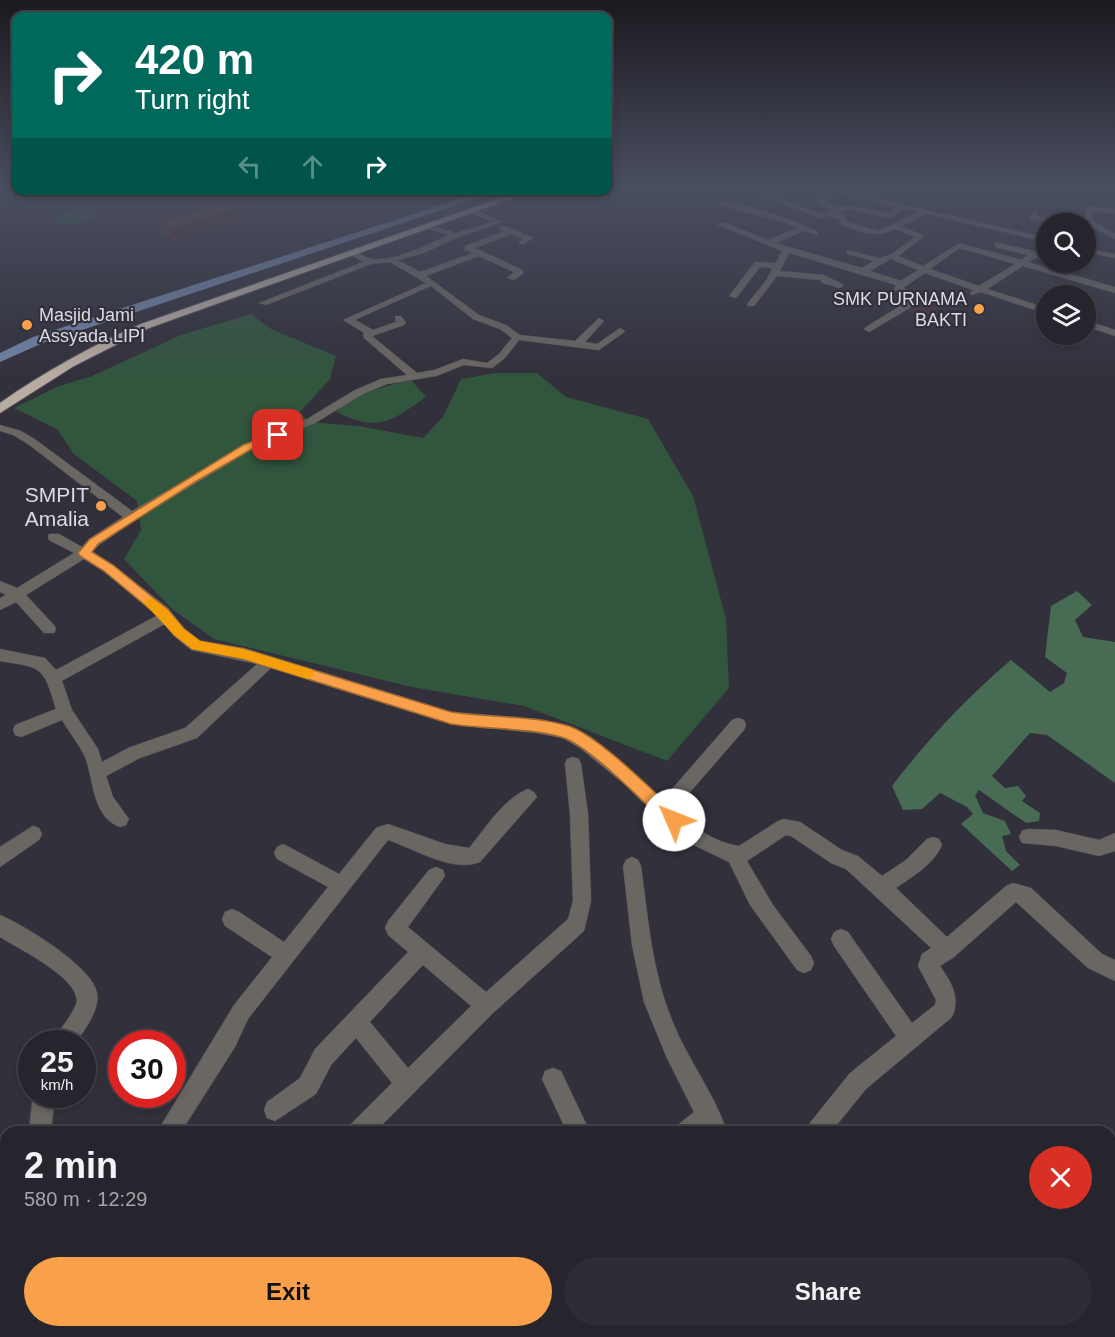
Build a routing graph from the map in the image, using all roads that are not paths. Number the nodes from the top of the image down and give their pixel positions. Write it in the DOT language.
graph roads {
  1 [pos="414,252"];
  2 [pos="475,252"];
  3 [pos="786,252"];
  4 [pos="796,252"];
  5 [pos="851,252"];
  6 [pos="894,252"];
  7 [pos="949,252"];
  8 [pos="984,252"];
  9 [pos="1026,252"];
  10 [pos="345,253"];
  11 [pos="478,254"];
  12 [pos="1036,255"];
  13 [pos="391,259"];
  14 [pos="881,261"];
  15 [pos="369,262"];
  16 [pos="834,263"];
  17 [pos="1020,263"];
  18 [pos="777,270"];
  19 [pos="924,270"];
  20 [pos="863,272"];
  21 [pos="417,276"];
  22 [pos="511,278"];
  23 [pos="824,278"];
  24 [pos="946,278"];
  25 [pos="432,283"];
  26 [pos="901,284"];
  27 [pos="928,284"];
  28 [pos="840,285"];
  29 [pos="980,289"];
  30 [pos="290,292"];
  31 [pos="971,294"];
  32 [pos="1114,295"];
  33 [pos="734,296"];
  34 [pos="299,299"];
  35 [pos="263,303"];
  36 [pos="751,304"];
  37 [pos="1036,306"];
  38 [pos="398,318"];
  39 [pos="599,321"];
  40 [pos="1096,326"];
  41 [pos="869,329"];
  42 [pos="620,331"];
  43 [pos="368,332"];
  44 [pos="1115,333"];
  45 [pos="517,337"];
  46 [pos="550,342"];
  47 [pos="578,344"];
  48 [pos="541,353"];
  49 [pos="415,376"];
  50 [pos="0,400"];
  51 [pos="0,409"];
  52 [pos="0,428"];
  53 [pos="131,517"];
  54 [pos="54,537"];
  55 [pos="84,553"];
  56 [pos="0,586"];
  57 [pos="17,594"];
  58 [pos="0,605"];
  59 [pos="166,616"];
  60 [pos="49,629"];
  61 [pos="0,656"];
  62 [pos="268,662"];
  63 [pos="54,678"];
  64 [pos="64,712"];
  65 [pos="738,725"];
  66 [pos="21,730"];
  67 [pos="573,764"];
  68 [pos="98,772"];
  69 [pos="528,797"];
  70 [pos="661,808"];
  71 [pos="120,819"];
  72 [pos="33,834"];
  73 [pos="1028,837"];
  74 [pos="1115,841"];
  75 [pos="933,844"];
  76 [pos="283,853"];
  77 [pos="735,855"];
  78 [pos="0,858"];
  79 [pos="632,866"];
  80 [pos="436,876"];
  81 [pos="342,885"];
  82 [pos="882,888"];
  83 [pos="232,919"];
  84 [pos="0,925"];
  85 [pos="841,939"];
  86 [pos="947,950"];
  87 [pos="423,951"];
  88 [pos="287,954"];
  89 [pos="804,963"];
  90 [pos="1115,971"];
  91 [pos="486,1006"];
  92 [pos="356,1021"];
  93 [pos="71,1030"];
  94 [pos="910,1038"];
  95 [pos="553,1079"];
  96 [pos="406,1083"];
  97 [pos="42,1108"];
  98 [pos="275,1110"];
  99 [pos="712,1124"];
  100 [pos="40,1126"];
  101 [pos="172,1126"];
  102 [pos="365,1126"];
  103 [pos="576,1126"];
  104 [pos="822,1126"];
  1 -- 13 [label="street"];
  2 -- 11 [label="street"];
  3 -- 18 [label="street"];
  4 -- 16 [label="street"];
  5 -- 14 [label="street"];
  6 -- 14 [label="street"];
  6 -- 19 [label="street"];
  7 -- 19 [label="street"];
  8 -- 17 [label="street"];
  9 -- 12 [label="street"];
  10 -- 15 [label="street"];
  10 -- 50 [label="highway"];
  10 -- 51 [label="highway"];
  11 -- 21 [label="street"];
  11 -- 22 [label="street"];
  12 -- 17 [label="street"];
  13 -- 15 [label="street"];
  13 -- 21 [label="street"];
  14 -- 20 [label="street"];
  15 -- 30 [label="street"];
  16 -- 20 [label="street"];
  16 -- 23 [label="street"];
  17 -- 29 [label="street"];
  17 -- 32 [label="street"];
  18 -- 23 [label="street"];
  18 -- 33 [label="street"];
  18 -- 36 [label="street"];
  19 -- 24 [label="street"];
  19 -- 26 [label="street"];
  20 -- 26 [label="street"];
  21 -- 25 [label="street"];
  23 -- 28 [label="street"];
  24 -- 27 [label="street"];
  24 -- 29 [label="street"];
  25 -- 43 [label="street"];
  25 -- 45 [label="street"];
  26 -- 41 [label="street"];
  29 -- 31 [label="street"];
  29 -- 37 [label="street"];
  30 -- 34 [label="street"];
  30 -- 35 [label="street"];
  38 -- 43 [label="street"];
  39 -- 47 [label="street"];
  40 -- 44 [label="street"];
  42 -- 47 [label="street"];
  43 -- 49 [label="street"];
  45 -- 46 [label="street"];
  45 -- 49 [label="street"];
  46 -- 47 [label="street"];
  46 -- 48 [label="street"];
  49 -- 53 [label="street"];
  52 -- 53 [label="street"];
  53 -- 55 [label="street"];
  54 -- 55 [label="street"];
  55 -- 57 [label="street"];
  55 -- 59 [label="street"];
  56 -- 57 [label="street"];
  57 -- 58 [label="street"];
  57 -- 60 [label="street"];
  59 -- 62 [label="street"];
  59 -- 63 [label="street"];
  61 -- 63 [label="street"];
  62 -- 68 [label="street"];
  62 -- 70 [label="street"];
  63 -- 64 [label="street"];
  64 -- 66 [label="street"];
  64 -- 68 [label="street"];
  65 -- 70 [label="street"];
  67 -- 91 [label="street"];
  68 -- 71 [label="street"];
  69 -- 81 [label="street"];
  70 -- 77 [label="street"];
  72 -- 78 [label="street"];
  73 -- 74 [label="street"];
  75 -- 82 [label="street"];
  76 -- 81 [label="street"];
  77 -- 82 [label="street"];
  77 -- 89 [label="street"];
  79 -- 99 [label="street"];
  80 -- 87 [label="street"];
  81 -- 88 [label="street"];
  82 -- 86 [label="street"];
  83 -- 88 [label="street"];
  84 -- 93 [label="street"];
  85 -- 94 [label="street"];
  86 -- 90 [label="street"];
  86 -- 94 [label="street"];
  87 -- 91 [label="street"];
  87 -- 92 [label="street"];
  88 -- 101 [label="street"];
  91 -- 96 [label="street"];
  92 -- 96 [label="street"];
  92 -- 98 [label="street"];
  94 -- 104 [label="street"];
  95 -- 103 [label="street"];
  96 -- 102 [label="street"];
  97 -- 100 [label="street"];
}
